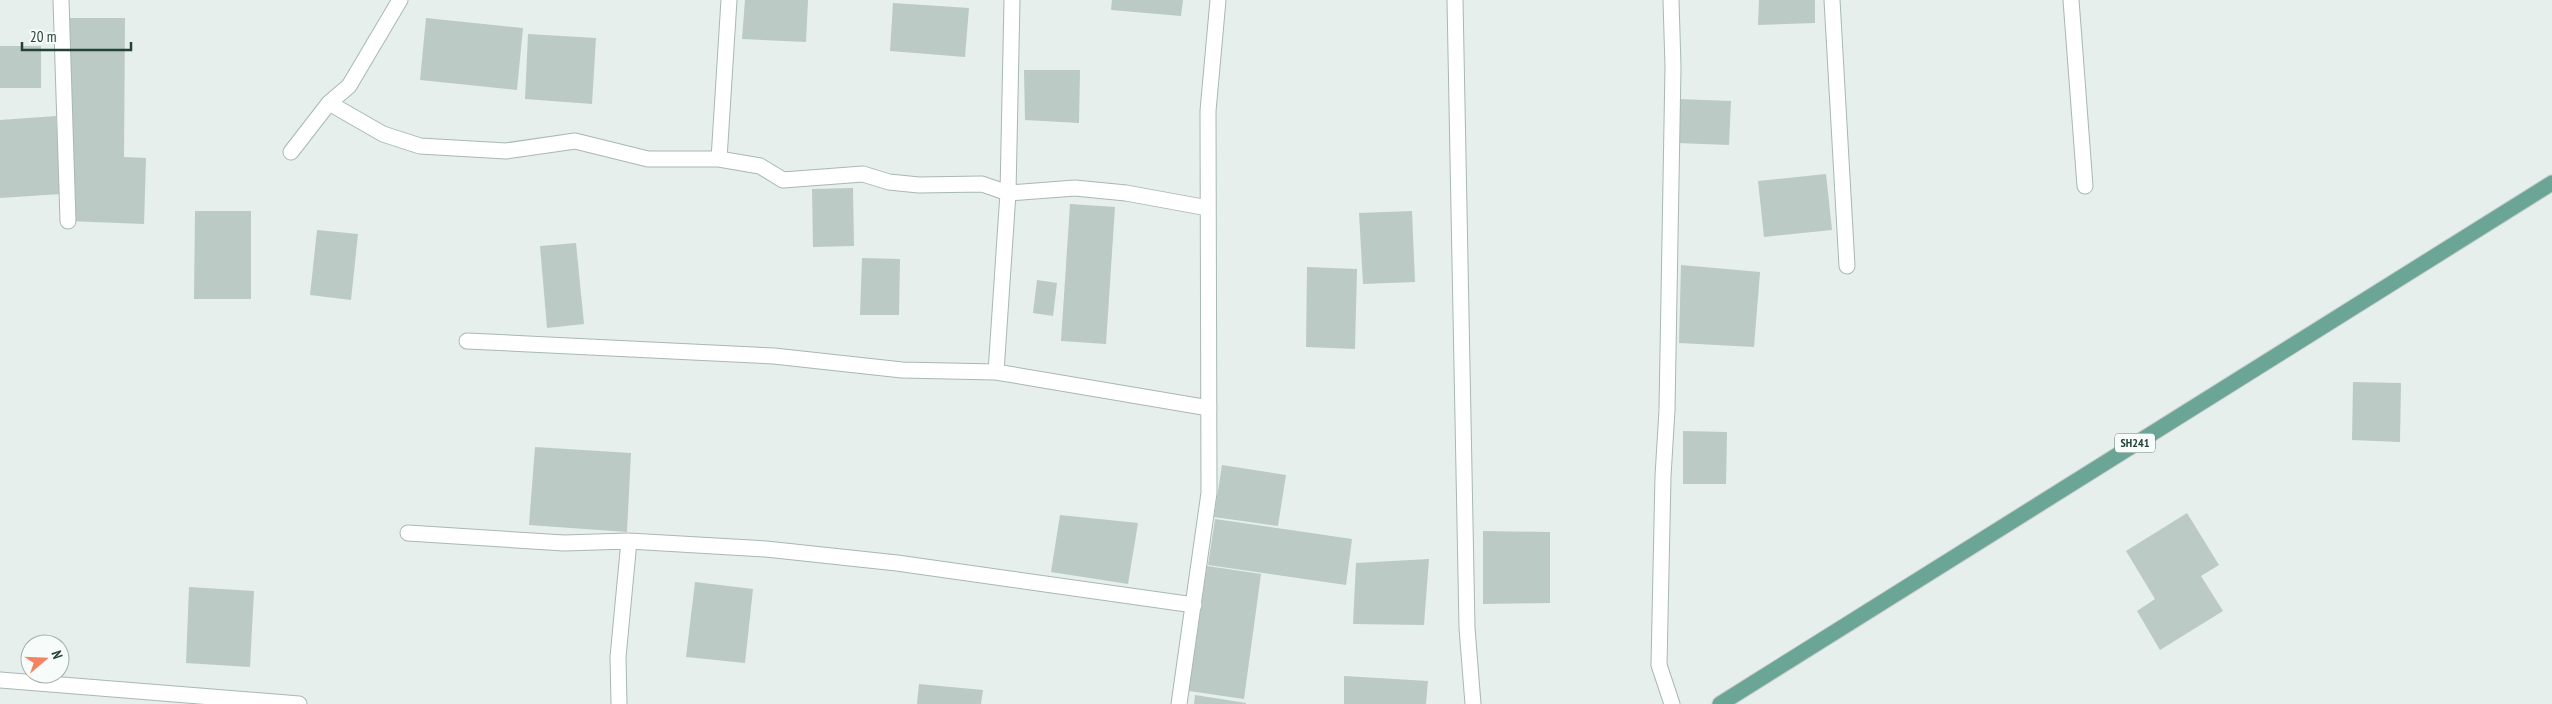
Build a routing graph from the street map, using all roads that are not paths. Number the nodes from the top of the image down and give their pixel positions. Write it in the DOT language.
graph roads {
  1 [pos="61,0"];
  2 [pos="400,0"];
  3 [pos="729,0"];
  4 [pos="1012,0"];
  5 [pos="1218,0"];
  6 [pos="1455,0"];
  7 [pos="1670,0"];
  8 [pos="1832,0"];
  9 [pos="2071,0"];
  10 [pos="330,103"];
  11 [pos="291,152"];
  12 [pos="719,159"];
  13 [pos="2552,184"];
  14 [pos="2085,186"];
  15 [pos="1008,193"];
  16 [pos="1208,208"];
  17 [pos="68,221"];
  18 [pos="1847,266"];
  19 [pos="467,341"];
  20 [pos="996,372"];
  21 [pos="1209,408"];
  22 [pos="408,533"];
  23 [pos="629,541"];
  24 [pos="1194,605"];
  25 [pos="0,680"];
  26 [pos="299,704"];
  27 [pos="619,704"];
  28 [pos="1179,704"];
  29 [pos="1473,704"];
  30 [pos="1672,704"];
  31 [pos="1720,704"];
  1 -- 17 [label="street"];
  2 -- 10 [label="street"];
  3 -- 12 [label="street"];
  4 -- 15 [label="street"];
  5 -- 16 [label="street"];
  6 -- 29 [label="street"];
  7 -- 30 [label="street"];
  8 -- 18 [label="street"];
  9 -- 14 [label="street"];
  10 -- 11 [label="street"];
  10 -- 12 [label="street"];
  12 -- 15 [label="street"];
  13 -- 31 [label="main road, SH241"];
  15 -- 16 [label="street"];
  15 -- 20 [label="street"];
  16 -- 21 [label="street"];
  19 -- 20 [label="street"];
  20 -- 21 [label="street"];
  21 -- 24 [label="street"];
  22 -- 23 [label="street"];
  23 -- 24 [label="street"];
  23 -- 27 [label="street"];
  24 -- 28 [label="street"];
  25 -- 26 [label="street"];
}
